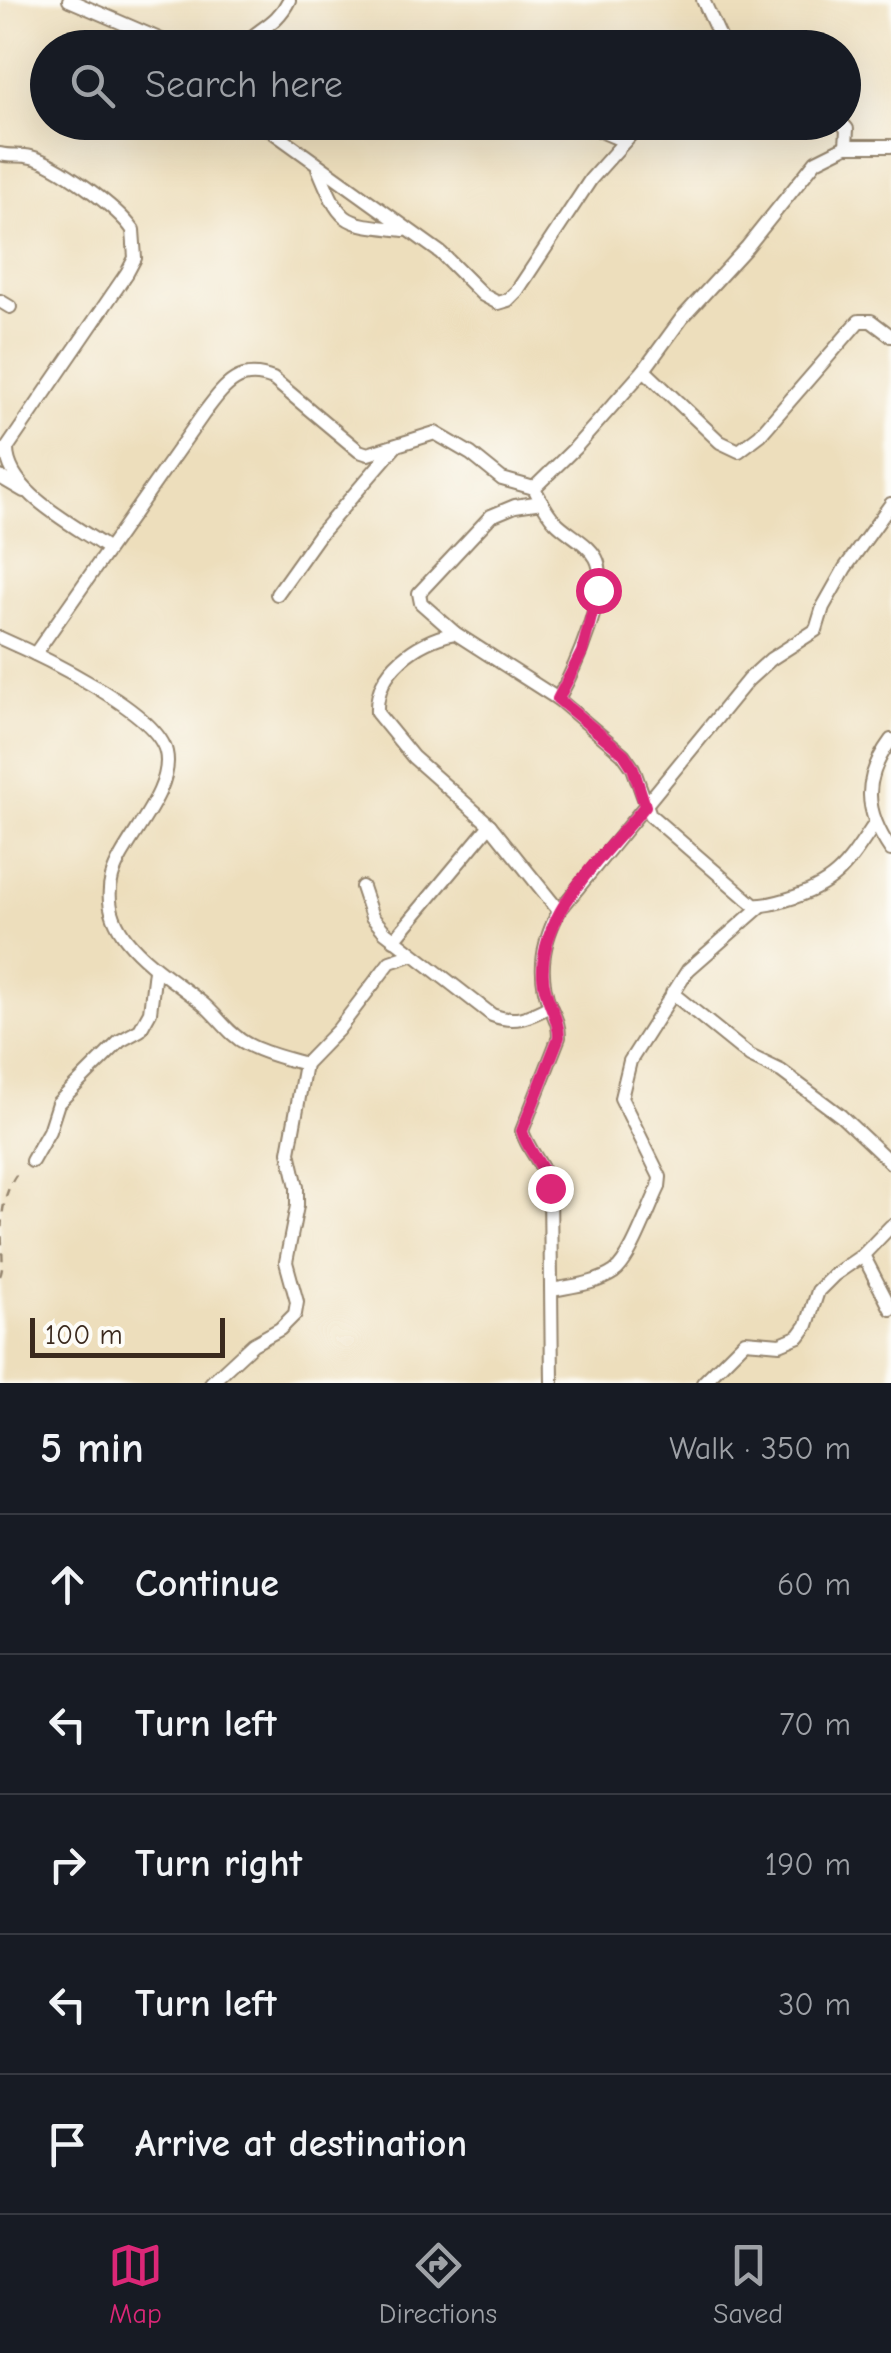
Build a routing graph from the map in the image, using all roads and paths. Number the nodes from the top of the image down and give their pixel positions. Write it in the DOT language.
graph roads {
  1 [pos="68,0"];
  2 [pos="289,0"];
  3 [pos="704,0"];
  4 [pos="138,30"];
  5 [pos="260,30"];
  6 [pos="718,30"];
  7 [pos="283,140"];
  8 [pos="846,140"];
  9 [pos="624,141"];
  10 [pos="846,146"];
  11 [pos="891,146"];
  12 [pos="0,154"];
  13 [pos="317,166"];
  14 [pos="406,230"];
  15 [pos="891,336"];
  16 [pos="644,370"];
  17 [pos="400,442"];
  18 [pos="0,477"];
  19 [pos="534,488"];
  20 [pos="34,497"];
  21 [pos="542,502"];
  22 [pos="891,504"];
  23 [pos="107,548"];
  24 [pos="277,594"];
  25 [pos="455,632"];
  26 [pos="0,638"];
  27 [pos="35,654"];
  28 [pos="558,699"];
  29 [pos="891,740"];
  30 [pos="645,806"];
  31 [pos="490,825"];
  32 [pos="874,825"];
  33 [pos="891,850"];
  34 [pos="362,887"];
  35 [pos="762,906"];
  36 [pos="559,911"];
  37 [pos="394,940"];
  38 [pos="411,954"];
  39 [pos="155,970"];
  40 [pos="672,993"];
  41 [pos="550,1006"];
  42 [pos="304,1064"];
  43 [pos="32,1161"];
  44 [pos="891,1163"];
  45 [pos="891,1226"];
  46 [pos="863,1255"];
  47 [pos="0,1276"];
  48 [pos="552,1290"];
  49 [pos="891,1309"];
  50 [pos="211,1383"];
  51 [pos="552,1383"];
  52 [pos="703,1383"];
  1 -- 4 [label="street"];
  2 -- 5 [label="street"];
  3 -- 6 [label="street"];
  7 -- 13 [label="street"];
  8 -- 10 [label="street"];
  9 -- 14 [label="street"];
  10 -- 11 [label="street"];
  10 -- 16 [label="street"];
  12 -- 20 [label="street"];
  13 -- 14 [label="street"];
  13 -- 14 [label="street"];
  15 -- 16 [label="street"];
  16 -- 19 [label="street"];
  17 -- 19 [label="street"];
  17 -- 23 [label="street"];
  17 -- 24 [label="street"];
  18 -- 20 [label="street"];
  19 -- 21 [label="street"];
  20 -- 23 [label="street"];
  21 -- 25 [label="street"];
  21 -- 28 [label="street"];
  22 -- 30 [label="street"];
  23 -- 27 [label="street"];
  25 -- 28 [label="street"];
  25 -- 31 [label="street"];
  26 -- 27 [label="street"];
  27 -- 39 [label="street"];
  28 -- 30 [label="street"];
  29 -- 32 [label="street"];
  30 -- 35 [label="street"];
  30 -- 36 [label="street"];
  31 -- 36 [label="street"];
  31 -- 37 [label="street"];
  32 -- 33 [label="street"];
  32 -- 35 [label="street"];
  34 -- 37 [label="street"];
  35 -- 40 [label="street"];
  36 -- 41 [label="street"];
  37 -- 38 [label="street"];
  38 -- 41 [label="street"];
  38 -- 42 [label="street"];
  39 -- 42 [label="street"];
  39 -- 43 [label="street"];
  40 -- 44 [label="street"];
  40 -- 48 [label="street"];
  41 -- 48 [label="street"];
  42 -- 50 [label="street"];
  43 -- 47 [label="path"];
  45 -- 46 [label="street"];
  46 -- 49 [label="street"];
  46 -- 52 [label="street"];
  48 -- 51 [label="street"];
}
